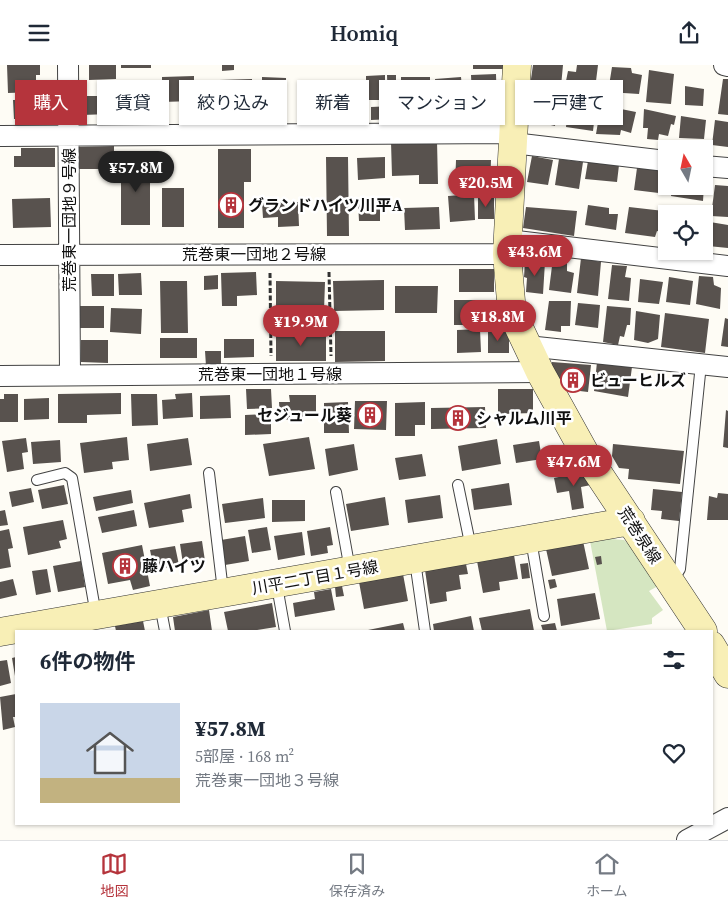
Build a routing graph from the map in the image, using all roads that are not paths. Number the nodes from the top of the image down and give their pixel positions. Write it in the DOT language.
graph roads {
  1 [pos="68,65"];
  2 [pos="516,65"];
  3 [pos="724,65"];
  4 [pos="728,65"];
  5 [pos="68,135"];
  6 [pos="0,136"];
  7 [pos="514,138"];
  8 [pos="658,160"];
  9 [pos="713,166"];
  10 [pos="728,168"];
  11 [pos="508,247"];
  12 [pos="0,255"];
  13 [pos="69,255"];
  14 [pos="728,267"];
  15 [pos="527,345"];
  16 [pos="701,364"];
  17 [pos="728,367"];
  18 [pos="540,372"];
  19 [pos="70,375"];
  20 [pos="0,376"];
  21 [pos="209,473"];
  22 [pos="37,480"];
  23 [pos="458,485"];
  24 [pos="336,492"];
  25 [pos="631,521"];
  26 [pos="531,539"];
  27 [pos="471,549"];
  28 [pos="414,560"];
  29 [pos="350,571"];
  30 [pos="276,584"];
  31 [pos="671,584"];
  32 [pos="223,592"];
  33 [pos="160,605"];
  34 [pos="96,616"];
  35 [pos="544,616"];
  36 [pos="41,628"];
  37 [pos="20,630"];
  38 [pos="165,630"];
  39 [pos="285,630"];
  40 [pos="425,630"];
  41 [pos="702,630"];
  42 [pos="15,631"];
  43 [pos="0,632"];
  44 [pos="728,818"];
  45 [pos="687,840"];
  1 -- 5 [label="street, 荒巻東一団地９号線"];
  2 -- 7 [label="street, 荒巻泉線"];
  3 -- 4 [label="street"];
  5 -- 6 [label="street"];
  5 -- 7 [label="street"];
  5 -- 13 [label="street, 荒巻東一団地９号線"];
  7 -- 8 [label="street"];
  7 -- 11 [label="street, 荒巻泉線"];
  9 -- 10 [label="street"];
  11 -- 13 [label="street, 荒巻東一団地２号線"];
  11 -- 14 [label="street, 荒巻東一団地２号線"];
  11 -- 15 [label="street, 荒巻泉線"];
  12 -- 13 [label="street, 荒巻東一団地２号線"];
  13 -- 19 [label="street, 荒巻東一団地９号線"];
  15 -- 16 [label="street"];
  15 -- 18 [label="street, 荒巻泉線"];
  16 -- 17 [label="street"];
  16 -- 31 [label="lane"];
  18 -- 19 [label="street, 荒巻東一団地１号線"];
  18 -- 25 [label="street, 荒巻泉線"];
  19 -- 20 [label="street, 荒巻東一団地１号線"];
  21 -- 32 [label="lane"];
  22 -- 34 [label="lane"];
  23 -- 27 [label="lane"];
  24 -- 29 [label="lane"];
  25 -- 26 [label="street, 川平二丁目１号線"];
  25 -- 31 [label="street, 荒巻泉線"];
  26 -- 27 [label="street, 川平二丁目１号線"];
  26 -- 35 [label="lane"];
  27 -- 28 [label="street, 川平二丁目１号線"];
  28 -- 29 [label="street, 川平二丁目１号線"];
  28 -- 40 [label="lane"];
  29 -- 30 [label="street, 川平二丁目１号線"];
  30 -- 32 [label="street, 川平二丁目１号線"];
  30 -- 39 [label="lane"];
  31 -- 41 [label="street, 荒巻泉線"];
  32 -- 33 [label="street, 川平二丁目１号線"];
  33 -- 34 [label="street, 川平二丁目１号線"];
  33 -- 38 [label="lane"];
  34 -- 36 [label="street, 川平二丁目１号線"];
  36 -- 37 [label="street, 川平二丁目１号線"];
  42 -- 43 [label="street, 川平二丁目１号線"];
  44 -- 45 [label="street"];
}
